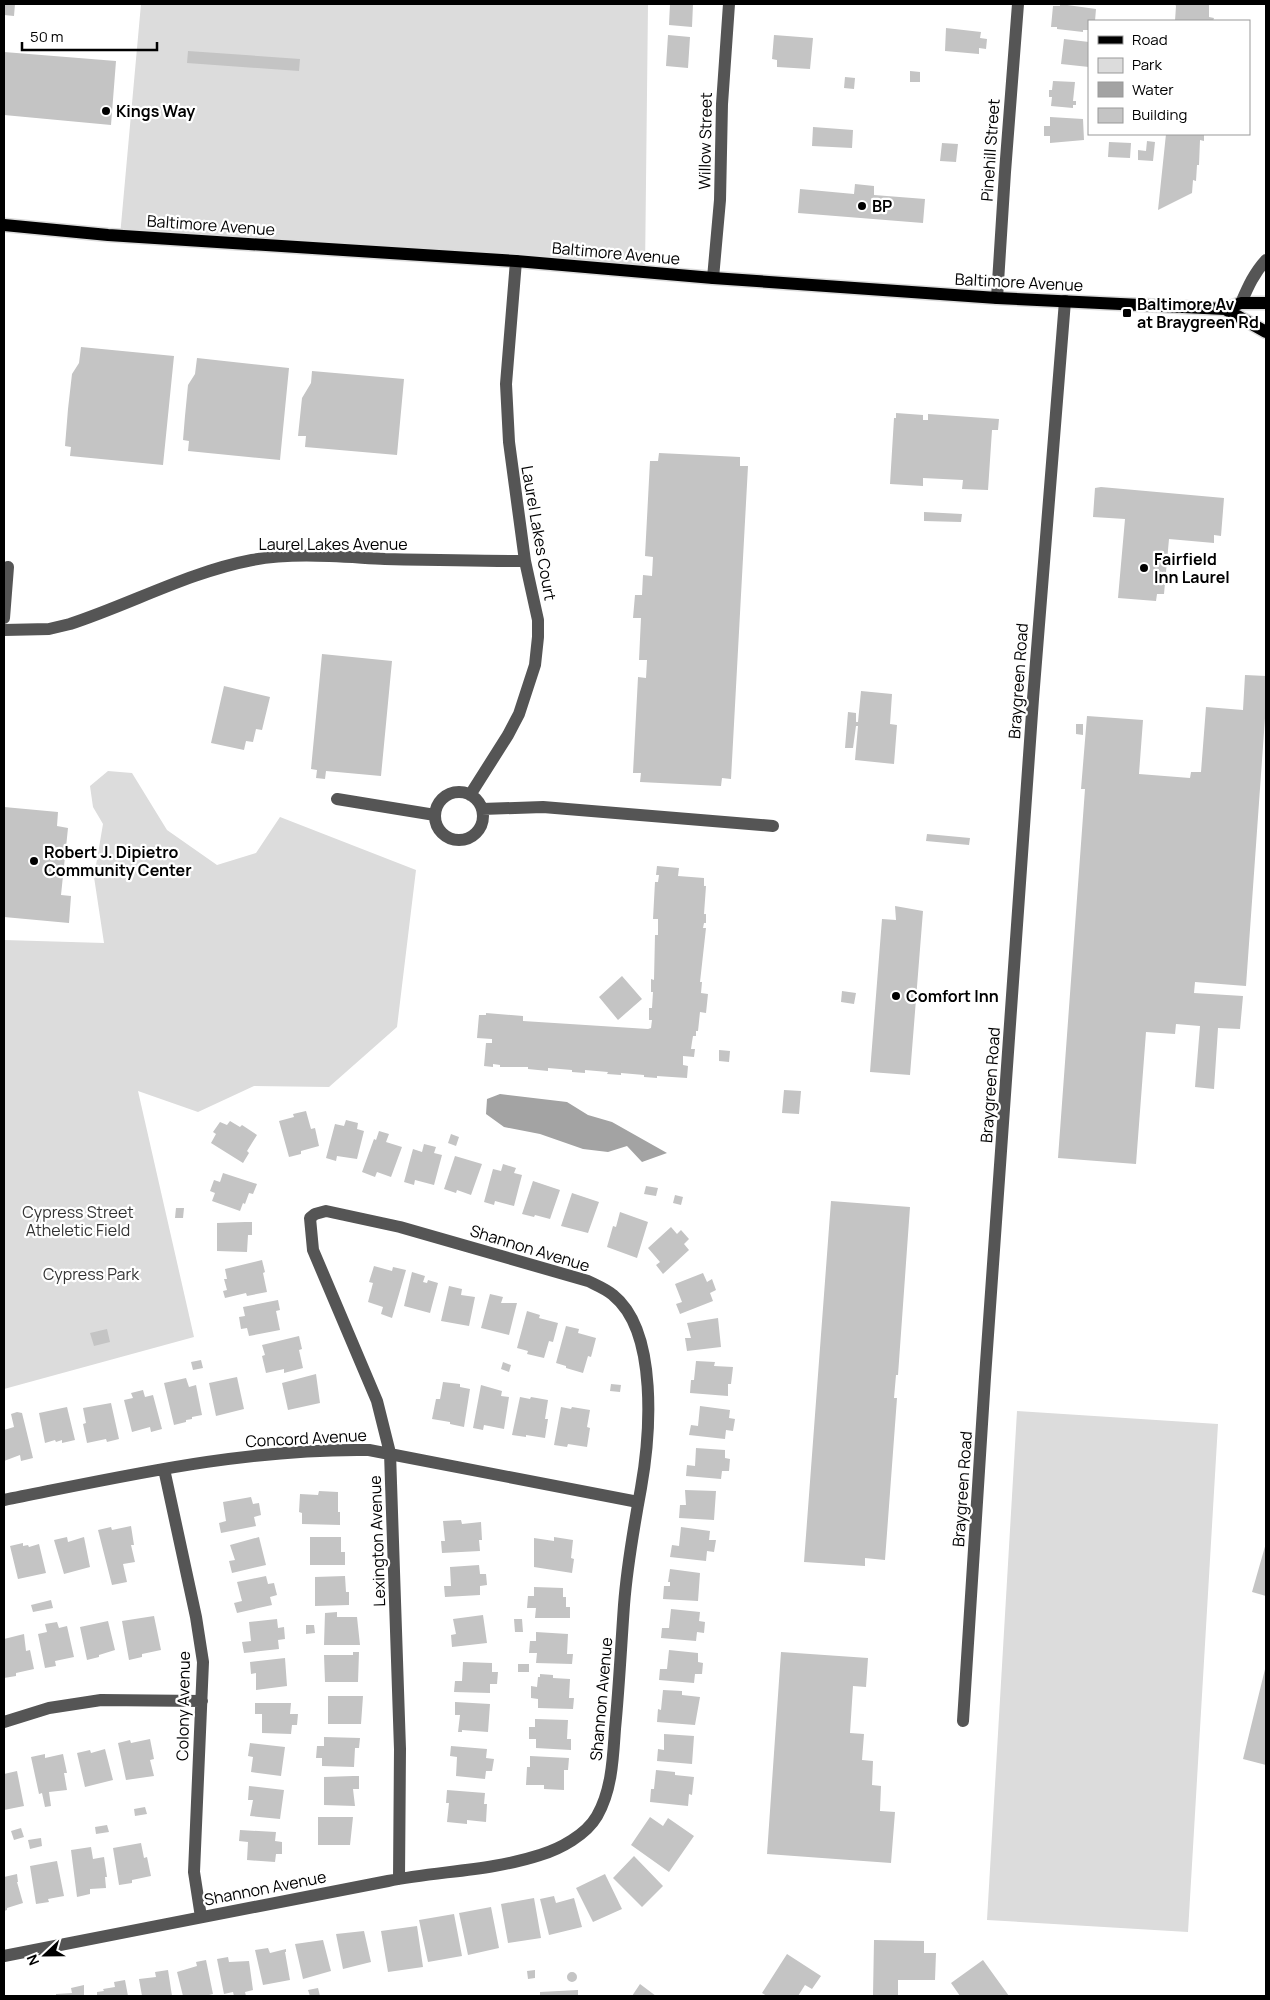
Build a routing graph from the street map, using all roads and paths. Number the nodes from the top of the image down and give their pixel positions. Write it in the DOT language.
graph roads {
  1 [pos="729,4"];
  2 [pos="1018,4"];
  3 [pos="4,225"];
  4 [pos="1266,260"];
  5 [pos="516,261"];
  6 [pos="713,278"];
  7 [pos="997,298"];
  8 [pos="1065,301"];
  9 [pos="1241,303"];
  10 [pos="1266,303"];
  11 [pos="1225,309"];
  12 [pos="1266,332"];
  13 [pos="525,561"];
  14 [pos="8,567"];
  15 [pos="4,618"];
  16 [pos="4,630"];
  17 [pos="470,795"];
  18 [pos="337,799"];
  19 [pos="482,808"];
  20 [pos="435,814"];
  21 [pos="773,826"];
  22 [pos="310,1218"];
  23 [pos="390,1453"];
  24 [pos="164,1468"];
  25 [pos="4,1500"];
  26 [pos="638,1502"];
  27 [pos="202,1701"];
  28 [pos="963,1721"];
  29 [pos="4,1722"];
  30 [pos="400,1879"];
  31 [pos="201,1917"];
  32 [pos="4,1956"];
  1 -- 6 [label="street, Willow Street"];
  2 -- 7 [label="street, Pinehill Street"];
  3 -- 5 [label="main road, Baltimore Avenue"];
  4 -- 9 [label="street"];
  5 -- 6 [label="main road, Baltimore Avenue"];
  5 -- 13 [label="street, Laurel Lakes Court"];
  6 -- 7 [label="main road, Baltimore Avenue"];
  7 -- 8 [label="main road, Baltimore Avenue"];
  8 -- 11 [label="main road, Baltimore Avenue"];
  8 -- 28 [label="street, Braygreen Road"];
  9 -- 10 [label="main road, Baltimore Avenue"];
  9 -- 11 [label="main road, Baltimore Avenue"];
  11 -- 12 [label="main road, Baltimore Avenue"];
  13 -- 16 [label="street, Laurel Lakes Avenue"];
  13 -- 17 [label="street, Laurel Lakes Court"];
  14 -- 15 [label="street"];
  17 -- 19 [label="street"];
  17 -- 20 [label="street"];
  18 -- 20 [label="street"];
  19 -- 20 [label="street"];
  19 -- 21 [label="street"];
  22 -- 23 [label="street, Lexington Avenue"];
  22 -- 26 [label="street, Shannon Avenue"];
  23 -- 24 [label="street, Concord Avenue"];
  23 -- 26 [label="street, Concord Avenue"];
  23 -- 30 [label="street, Lexington Avenue"];
  24 -- 25 [label="street, Concord Avenue"];
  24 -- 27 [label="street, Colony Avenue"];
  26 -- 30 [label="street, Shannon Avenue"];
  27 -- 29 [label="street"];
  27 -- 31 [label="street, Colony Avenue"];
  30 -- 31 [label="street, Shannon Avenue"];
  31 -- 32 [label="street, Shannon Avenue"];
}
